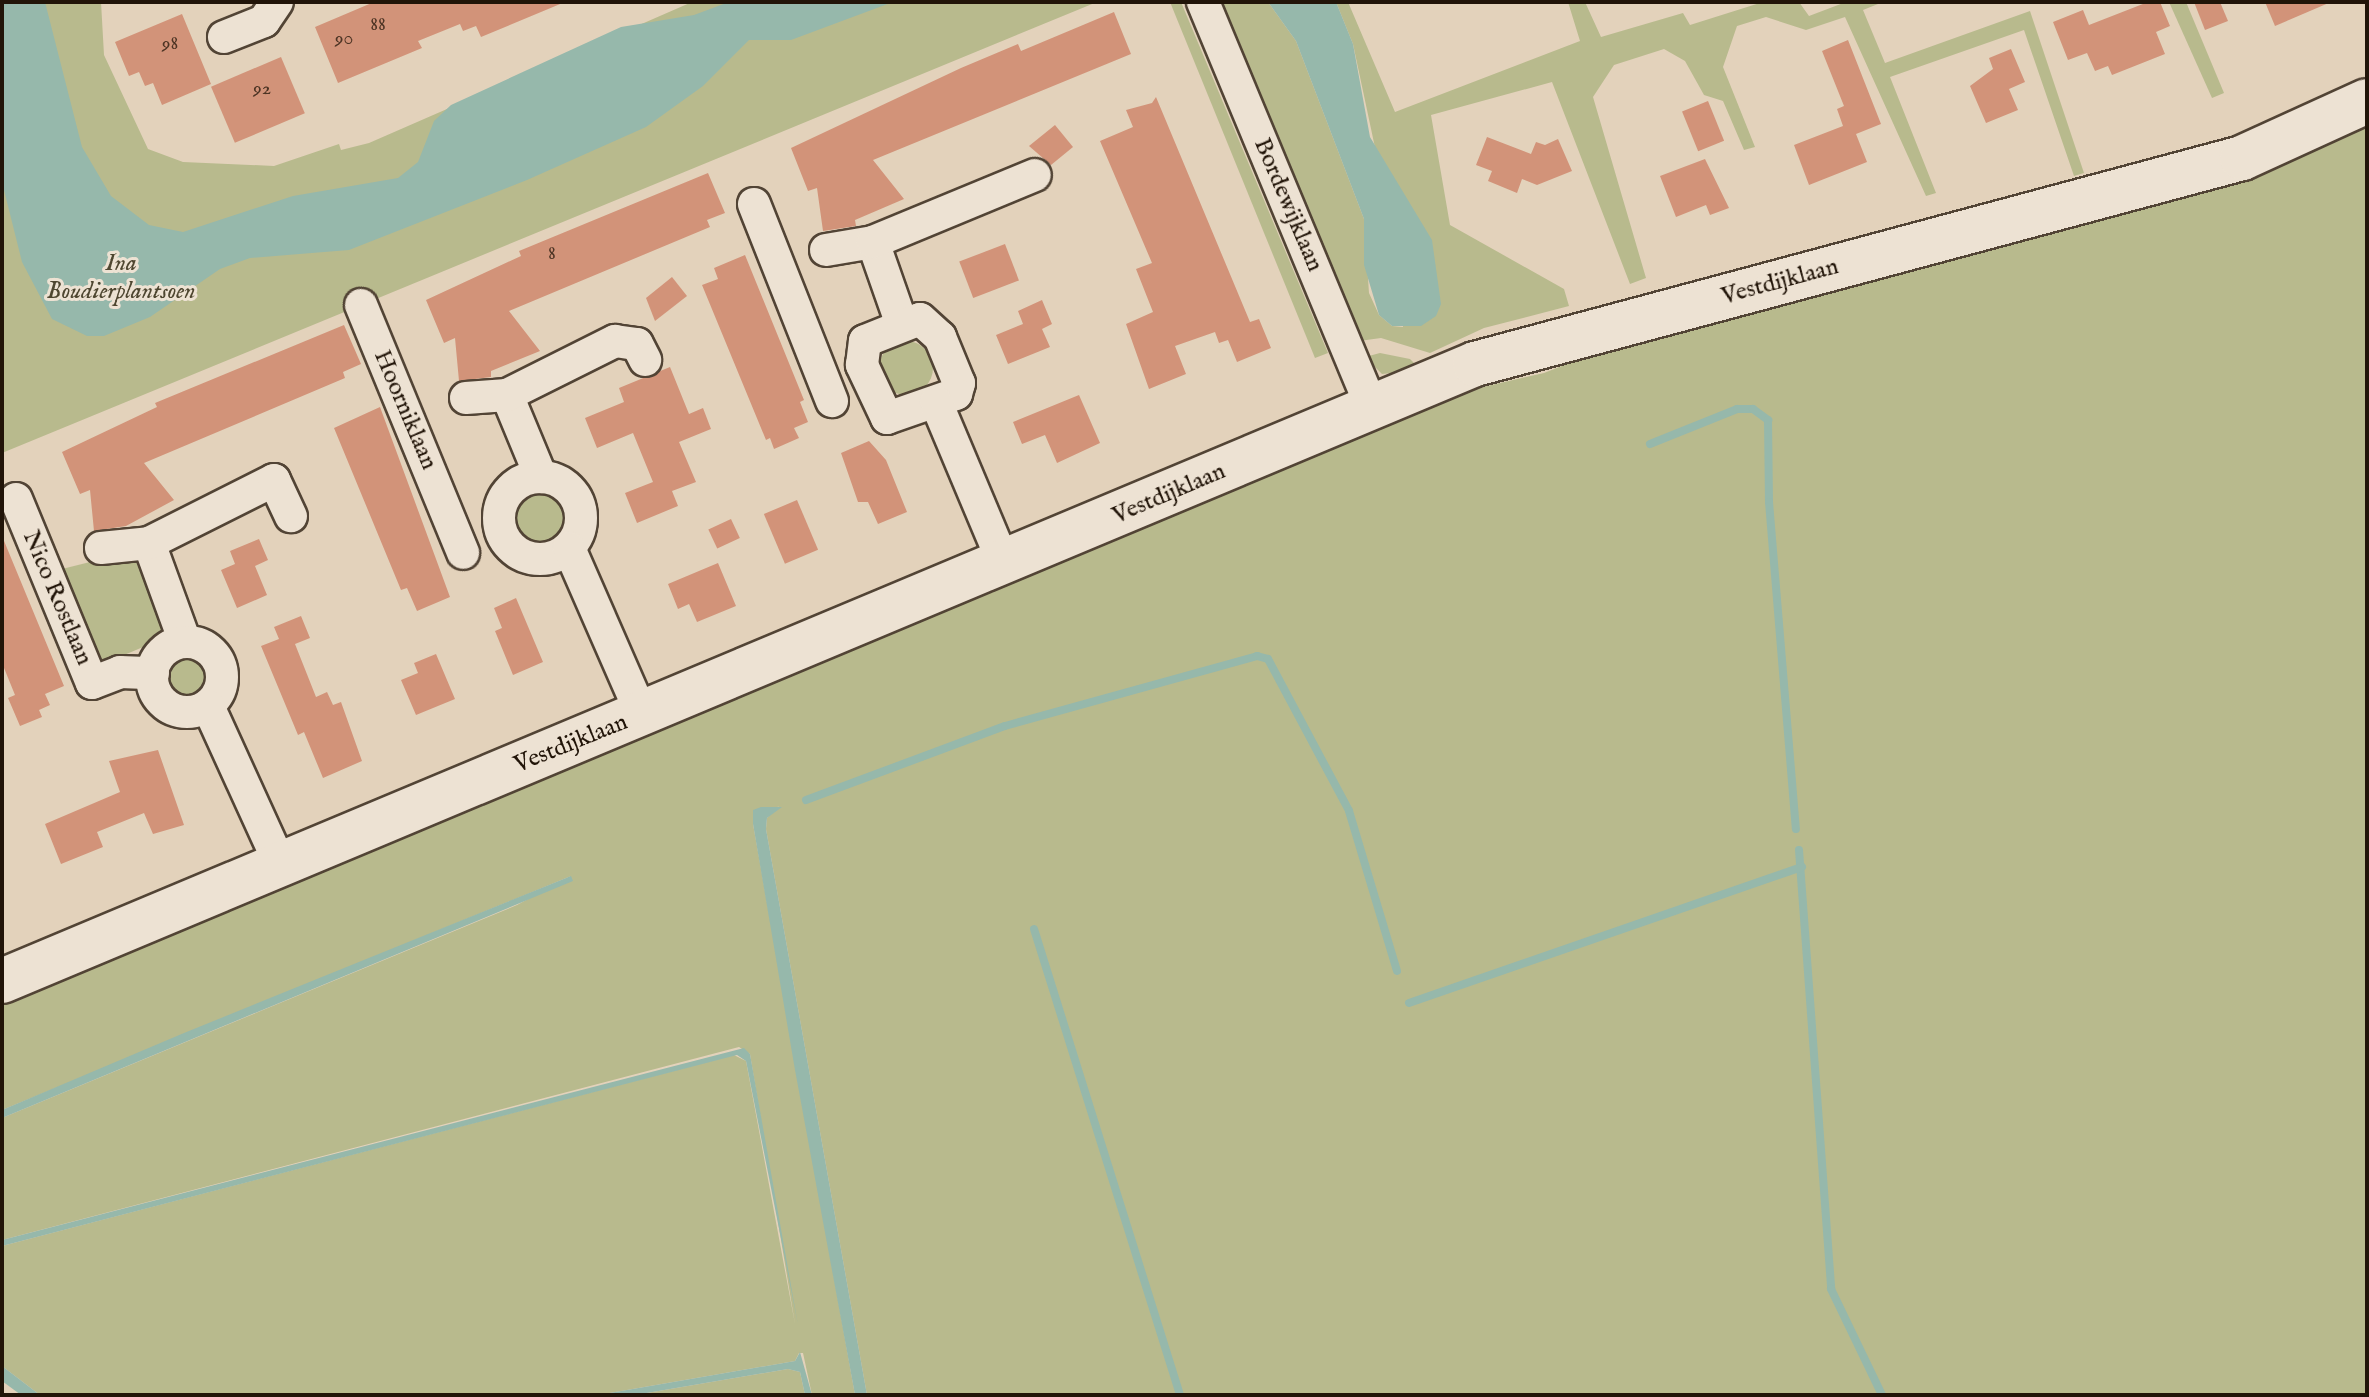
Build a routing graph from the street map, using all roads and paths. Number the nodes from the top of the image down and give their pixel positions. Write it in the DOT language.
graph roads {
  1 [pos="277,2"];
  2 [pos="1203,2"];
  3 [pos="224,37"];
  4 [pos="2367,101"];
  5 [pos="1035,175"];
  6 [pos="754,204"];
  7 [pos="873,242"];
  8 [pos="826,250"];
  9 [pos="361,305"];
  10 [pos="902,325"];
  11 [pos="860,357"];
  12 [pos="645,360"];
  13 [pos="819,368"];
  14 [pos="507,395"];
  15 [pos="466,398"];
  16 [pos="832,401"];
  17 [pos="936,402"];
  18 [pos="1372,408"];
  19 [pos="541,477"];
  20 [pos="16,499"];
  21 [pos="501,504"];
  22 [pos="450,515"];
  23 [pos="291,516"];
  24 [pos="149,543"];
  25 [pos="101,548"];
  26 [pos="569,548"];
  27 [pos="463,553"];
  28 [pos="1004,564"];
  29 [pos="185,642"];
  30 [pos="153,673"];
  31 [pos="208,706"];
  32 [pos="642,715"];
  33 [pos="279,862"];
  34 [pos="2,981"];
  1 -- 3 [label="street"];
  2 -- 18 [label="street, Bordewijklaan"];
  4 -- 18 [label="street, Vestdijklaan"];
  5 -- 7 [label="street"];
  6 -- 13 [label="street"];
  7 -- 8 [label="street"];
  7 -- 10 [label="street"];
  9 -- 22 [label="street, Hoorniklaan"];
  10 -- 11 [label="street"];
  10 -- 17 [label="street"];
  11 -- 13 [label="street"];
  11 -- 17 [label="street"];
  12 -- 14 [label="street"];
  13 -- 16 [label="street"];
  14 -- 15 [label="street"];
  14 -- 19 [label="street"];
  17 -- 28 [label="street"];
  18 -- 28 [label="street, Vestdijklaan"];
  19 -- 21 [label="street"];
  19 -- 26 [label="street"];
  20 -- 30 [label="street, Nico Rostlaan"];
  21 -- 22 [label="street"];
  21 -- 26 [label="street"];
  22 -- 27 [label="street, Hoorniklaan"];
  23 -- 24 [label="street"];
  24 -- 25 [label="street"];
  24 -- 29 [label="street"];
  26 -- 32 [label="street"];
  28 -- 32 [label="street, Vestdijklaan"];
  29 -- 30 [label="street"];
  29 -- 31 [label="street"];
  30 -- 31 [label="street"];
  31 -- 33 [label="street"];
  32 -- 33 [label="street, Vestdijklaan"];
  33 -- 34 [label="street, Vestdijklaan"];
}
